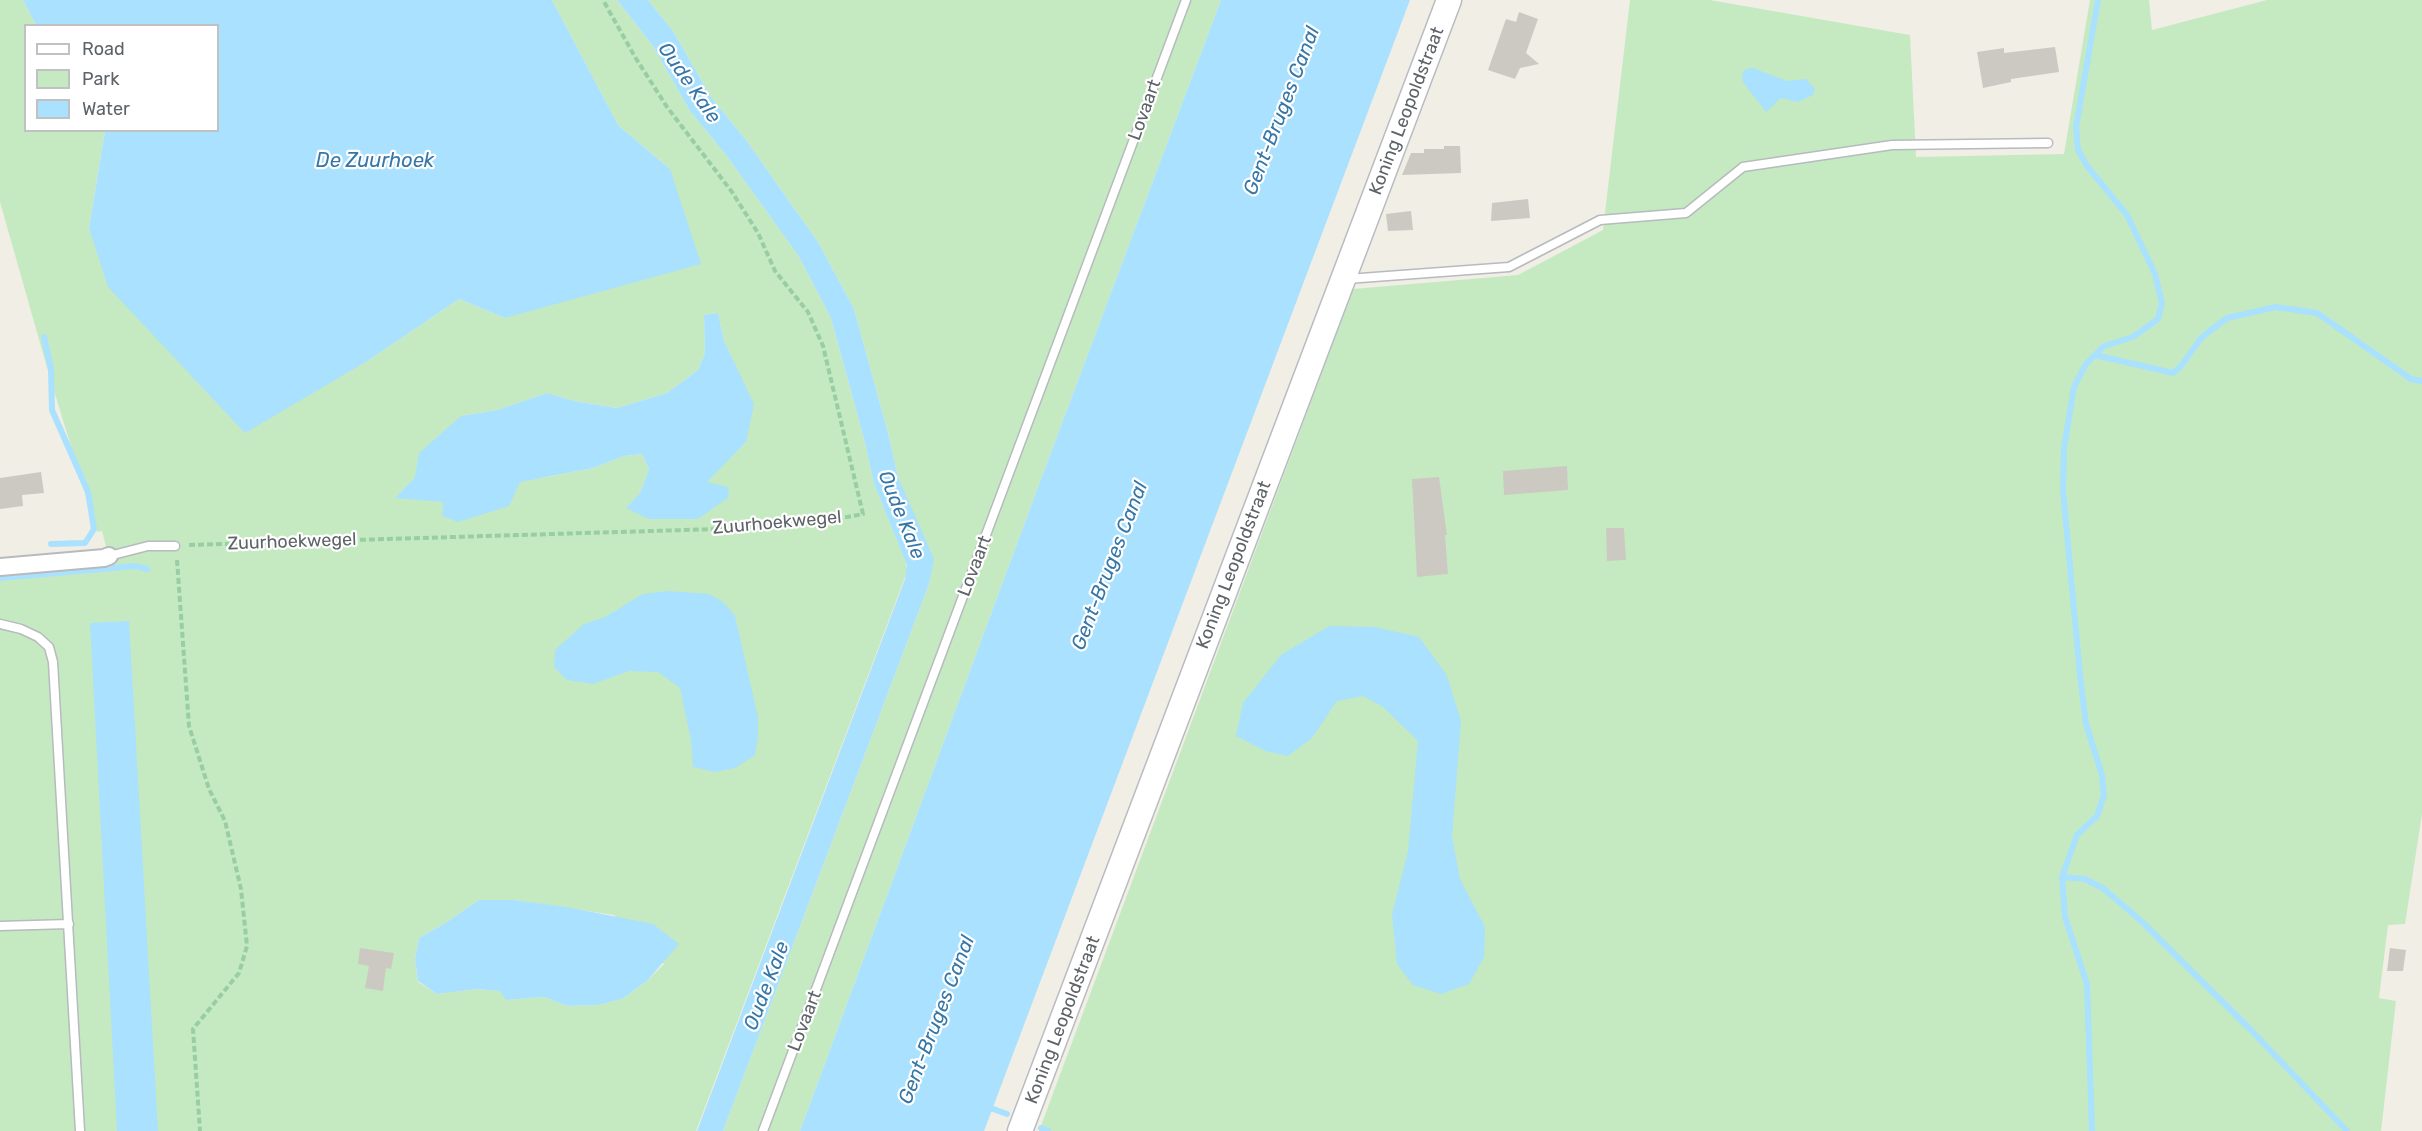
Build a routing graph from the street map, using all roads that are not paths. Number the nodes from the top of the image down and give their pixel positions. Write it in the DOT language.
graph roads {
  1 [pos="1186,0"];
  2 [pos="1449,0"];
  3 [pos="2048,143"];
  4 [pos="1342,280"];
  5 [pos="175,546"];
  6 [pos="109,556"];
  7 [pos="0,567"];
  8 [pos="0,624"];
  9 [pos="69,924"];
  10 [pos="0,926"];
  11 [pos="80,1131"];
  12 [pos="763,1131"];
  13 [pos="1020,1131"];
  1 -- 12 [label="lane, Lovaart"];
  2 -- 4 [label="street, Koning Leopoldstraat"];
  3 -- 4 [label="lane"];
  4 -- 13 [label="street, Koning Leopoldstraat"];
  5 -- 6 [label="lane"];
  6 -- 7 [label="street"];
  8 -- 9 [label="lane"];
  9 -- 10 [label="lane"];
  9 -- 11 [label="lane"];
}
